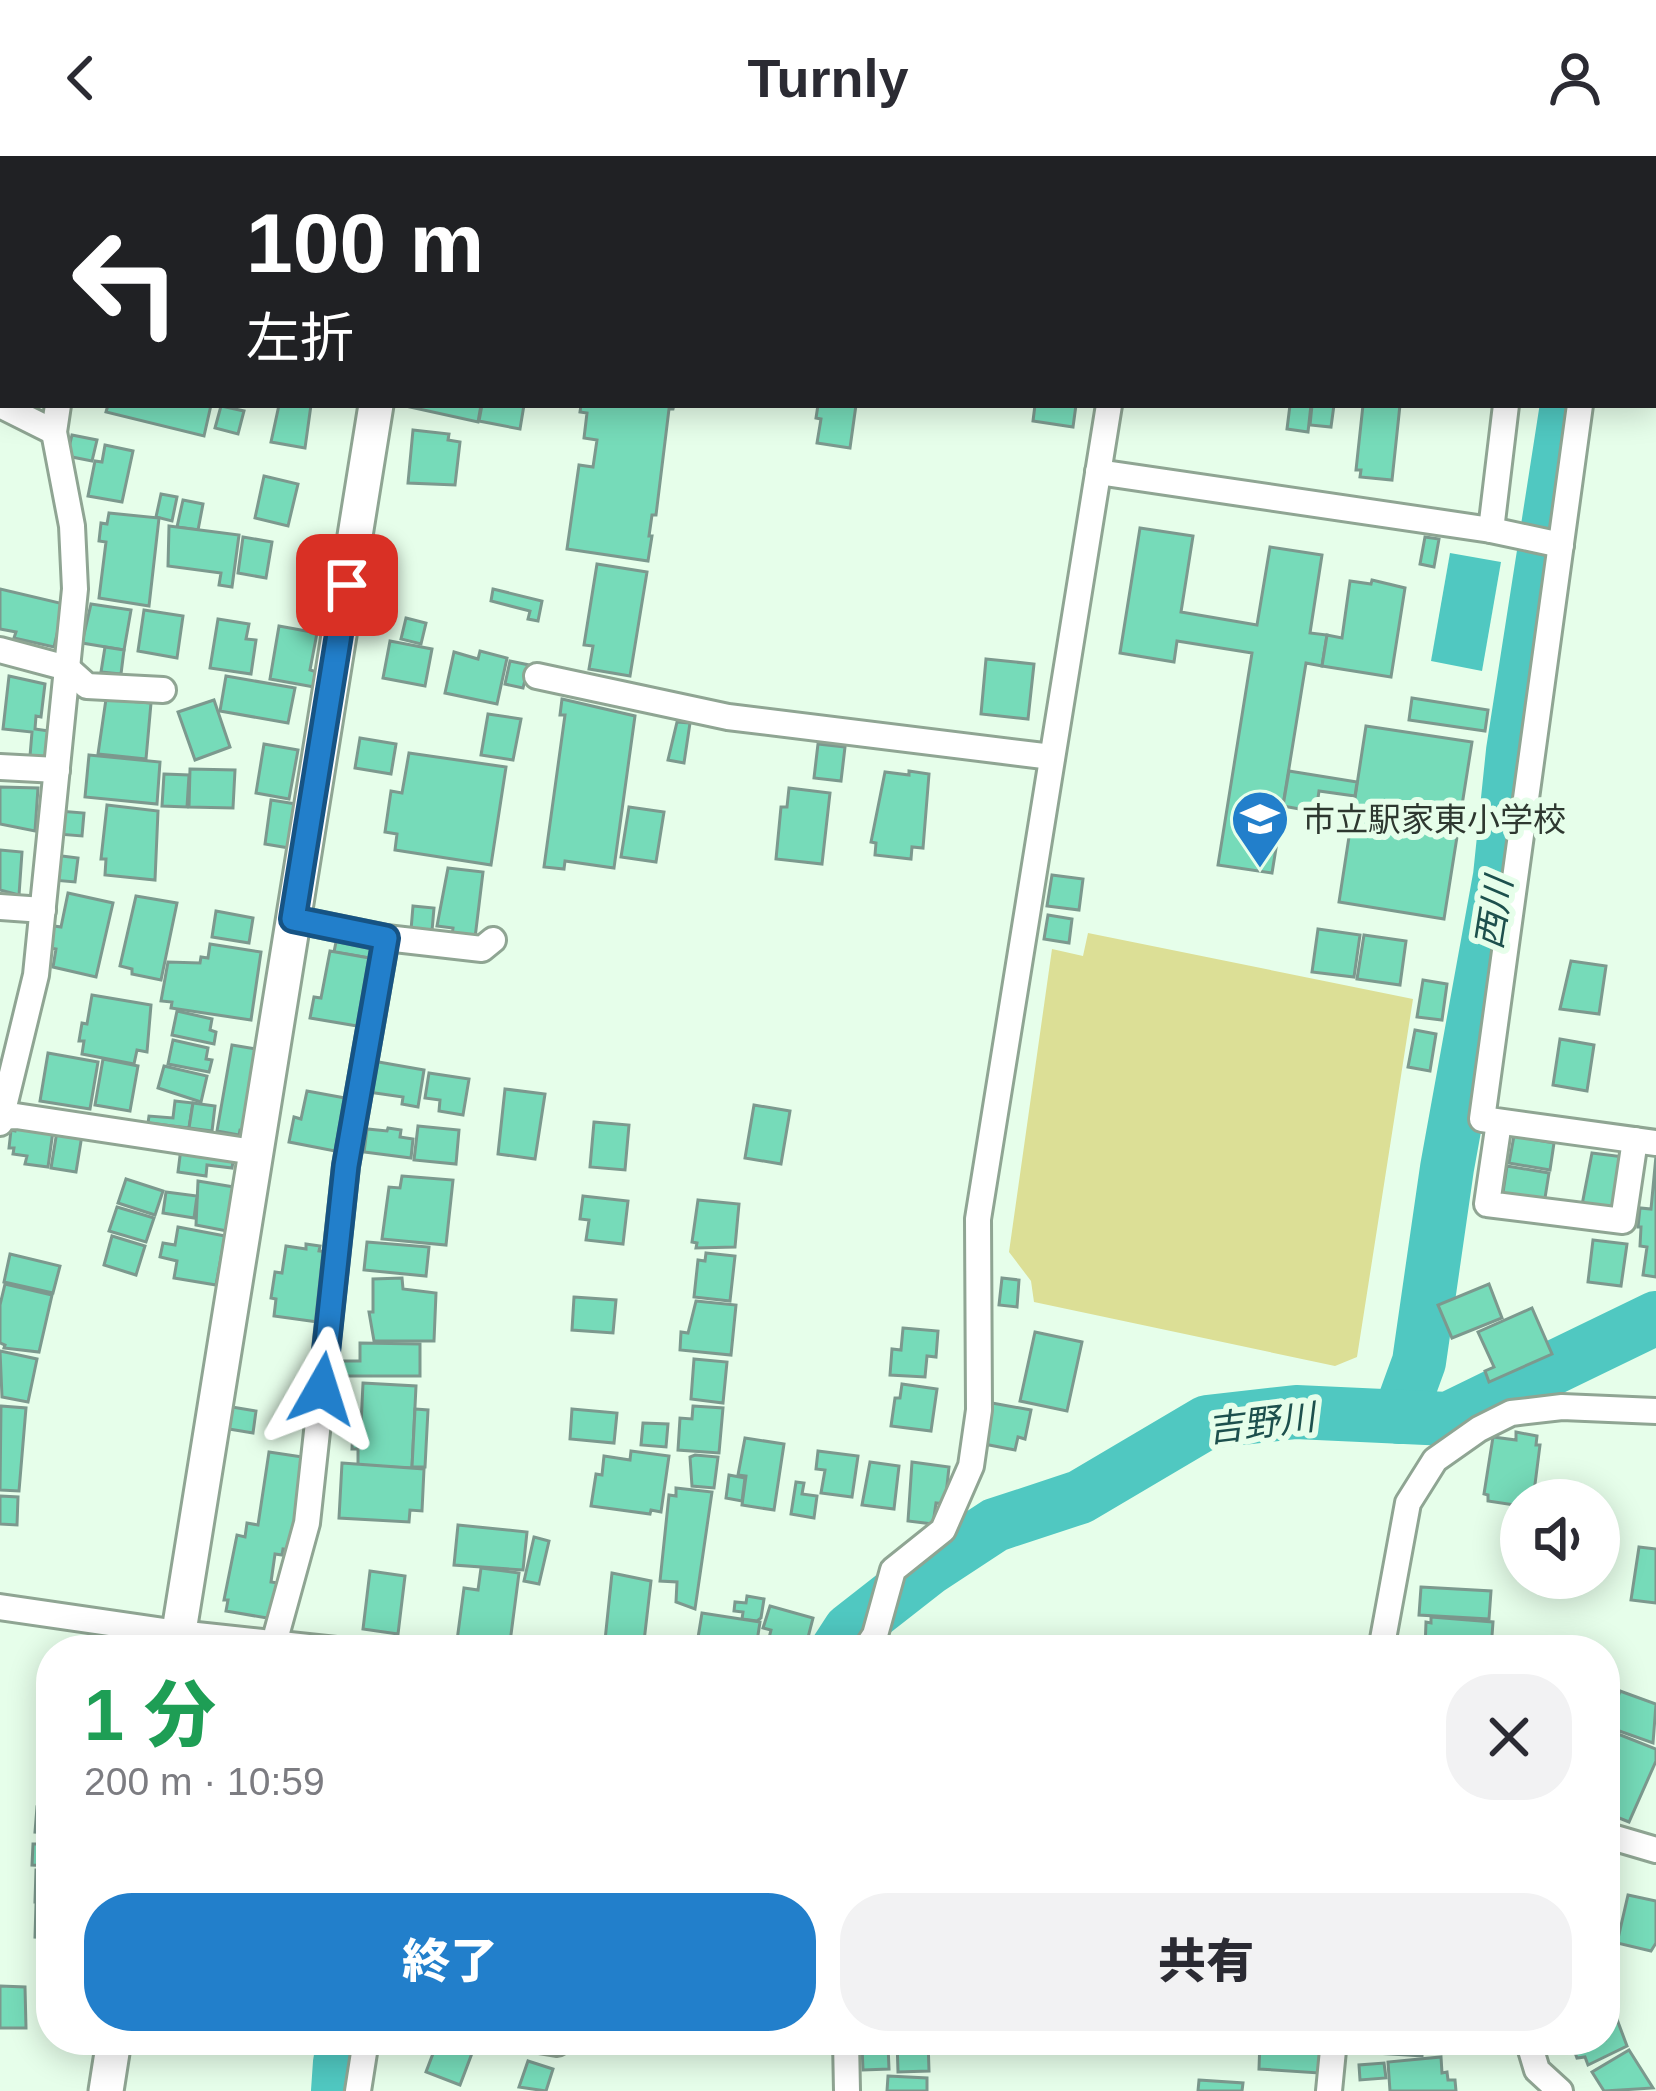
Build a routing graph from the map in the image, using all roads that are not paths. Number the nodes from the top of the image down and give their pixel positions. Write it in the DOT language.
graph roads {
  1 [pos="6,408"];
  2 [pos="58,408"];
  3 [pos="376,408"];
  4 [pos="1109,408"];
  5 [pos="1506,408"];
  6 [pos="1580,408"];
  7 [pos="54,432"];
  8 [pos="1098,472"];
  9 [pos="1491,530"];
  10 [pos="1561,545"];
  11 [pos="0,650"];
  12 [pos="67,668"];
  13 [pos="537,676"];
  14 [pos="163,690"];
  15 [pos="1052,757"];
  16 [pos="0,767"];
  17 [pos="56,770"];
  18 [pos="0,908"];
  19 [pos="43,910"];
  20 [pos="293,919"];
  21 [pos="386,938"];
  22 [pos="493,940"];
  23 [pos="1,1119"];
  24 [pos="1499,1122"];
  25 [pos="1646,1141"];
  26 [pos="254,1152"];
  27 [pos="1656,1411"];
  28 [pos="0,1607"];
  29 [pos="142,1635"];
  30 [pos="178,1635"];
  31 [pos="276,1635"];
  32 [pos="872,1635"];
  33 [pos="1384,1635"];
  34 [pos="1620,1839"];
  35 [pos="1656,1850"];
  36 [pos="112,2055"];
  37 [pos="364,2055"];
  38 [pos="846,2055"];
  39 [pos="1333,2055"];
  40 [pos="1532,2055"];
  41 [pos="106,2091"];
  42 [pos="358,2091"];
  43 [pos="847,2091"];
  44 [pos="1329,2091"];
  45 [pos="1560,2091"];
  1 -- 7 [label="street"];
  2 -- 7 [label="street"];
  3 -- 20 [label="street"];
  4 -- 8 [label="street"];
  5 -- 9 [label="street"];
  6 -- 10 [label="street"];
  7 -- 12 [label="street"];
  8 -- 9 [label="street"];
  8 -- 15 [label="street"];
  9 -- 10 [label="street"];
  10 -- 24 [label="street"];
  11 -- 12 [label="street"];
  12 -- 14 [label="street"];
  12 -- 17 [label="street"];
  13 -- 15 [label="street"];
  15 -- 32 [label="street"];
  16 -- 17 [label="street"];
  17 -- 19 [label="street"];
  18 -- 19 [label="street"];
  19 -- 23 [label="street"];
  20 -- 21 [label="street"];
  20 -- 26 [label="street"];
  21 -- 22 [label="street"];
  21 -- 31 [label="street"];
  23 -- 26 [label="street"];
  24 -- 25 [label="street"];
  24 -- 25 [label="street"];
  26 -- 30 [label="street"];
  27 -- 33 [label="street"];
  28 -- 29 [label="street"];
  34 -- 35 [label="street"];
  36 -- 41 [label="street"];
  37 -- 42 [label="street"];
  38 -- 43 [label="street"];
  39 -- 44 [label="street"];
  40 -- 45 [label="street"];
}
